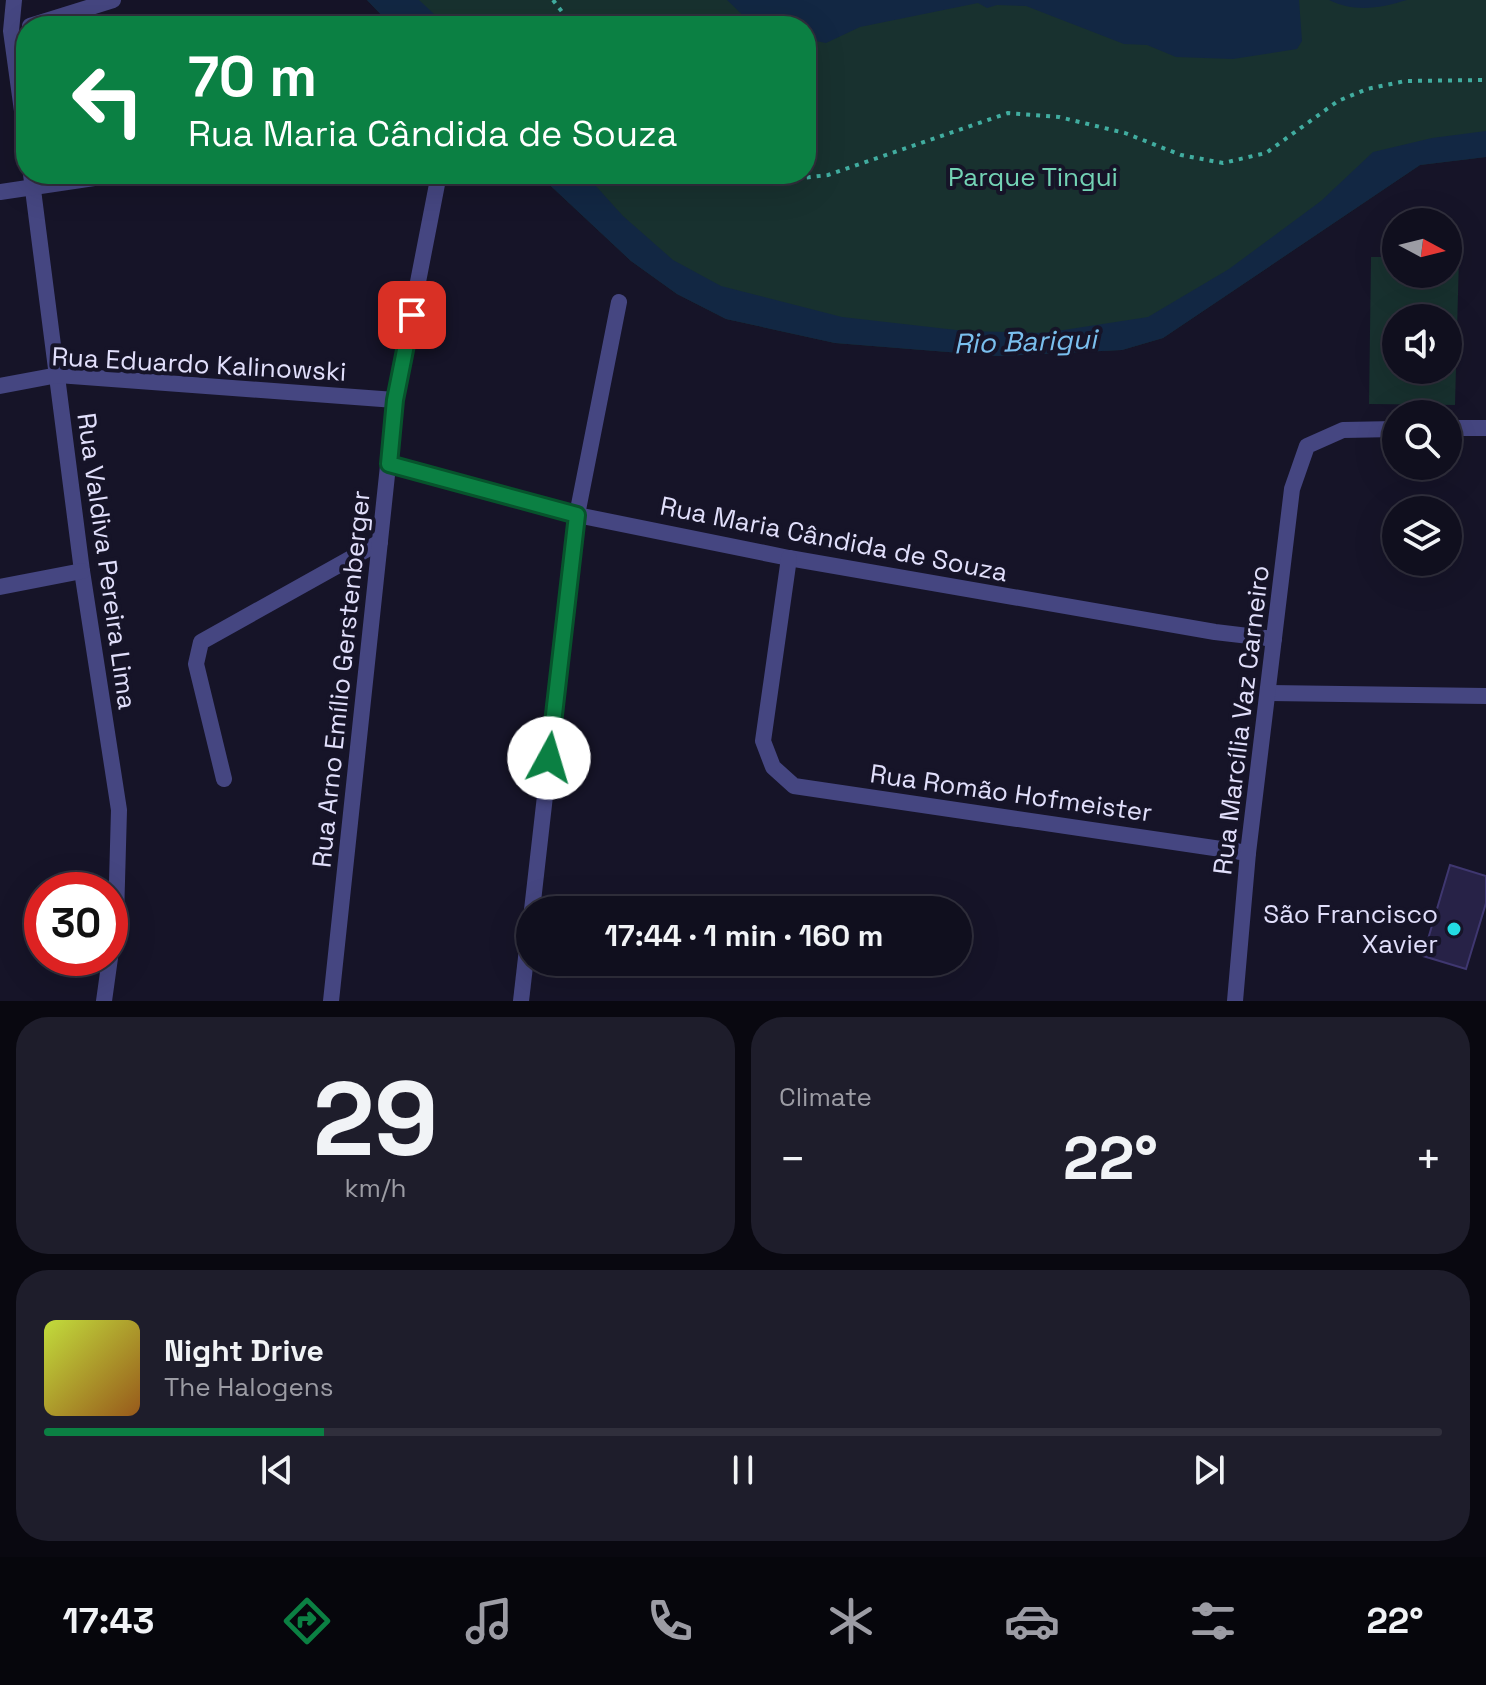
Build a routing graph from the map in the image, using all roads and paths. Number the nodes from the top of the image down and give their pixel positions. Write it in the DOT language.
graph roads {
  1 [pos="113,0"];
  2 [pos="553,0"];
  3 [pos="60,16"];
  4 [pos="565,16"];
  5 [pos="1486,80"];
  6 [pos="816,176"];
  7 [pos="21,184"];
  8 [pos="32,184"];
  9 [pos="437,184"];
  10 [pos="0,192"];
  11 [pos="619,302"];
  12 [pos="58,375"];
  13 [pos="0,386"];
  14 [pos="395,400"];
  15 [pos="1462,428"];
  16 [pos="1486,428"];
  17 [pos="1382,429"];
  18 [pos="389,464"];
  19 [pos="577,515"];
  20 [pos="380,542"];
  21 [pos="789,558"];
  22 [pos="82,571"];
  23 [pos="0,587"];
  24 [pos="1274,639"];
  25 [pos="1268,693"];
  26 [pos="1486,696"];
  27 [pos="224,779"];
  28 [pos="1248,853"];
  29 [pos="117,872"];
  30 [pos="534,896"];
  31 [pos="107,976"];
  32 [pos="524,976"];
  33 [pos="104,1001"];
  34 [pos="331,1001"];
  35 [pos="521,1001"];
  36 [pos="1235,1001"];
  1 -- 3 [label="street"];
  2 -- 4 [label="path"];
  5 -- 6 [label="path"];
  7 -- 10 [label="street"];
  8 -- 12 [label="street, Rua Valdiva Pereira Lima"];
  9 -- 14 [label="street, Rua Arno Emílio Gerstenberger"];
  11 -- 19 [label="street"];
  12 -- 13 [label="street, Rua Eduardo Kalinowski"];
  12 -- 14 [label="street, Rua Eduardo Kalinowski"];
  12 -- 22 [label="street, Rua Valdiva Pereira Lima"];
  14 -- 18 [label="street, Rua Arno Emílio Gerstenberger"];
  15 -- 16 [label="street"];
  17 -- 24 [label="street, Rua Marcília Vaz Carneiro"];
  18 -- 19 [label="street, Rua Maria Cândida de Souza"];
  18 -- 20 [label="street, Rua Arno Emílio Gerstenberger"];
  19 -- 21 [label="street, Rua Maria Cândida de Souza"];
  19 -- 30 [label="street"];
  20 -- 27 [label="street"];
  20 -- 34 [label="street, Rua Arno Emílio Gerstenberger"];
  21 -- 24 [label="street, Rua Maria Cândida de Souza"];
  21 -- 28 [label="street, Rua Romão Hofmeister"];
  22 -- 23 [label="street"];
  22 -- 29 [label="street, Rua Valdiva Pereira Lima"];
  24 -- 25 [label="street, Rua Marcília Vaz Carneiro"];
  25 -- 26 [label="street"];
  25 -- 28 [label="street, Rua Marcília Vaz Carneiro"];
  28 -- 36 [label="street, Rua Marcília Vaz Carneiro"];
  31 -- 33 [label="street, Rua Valdiva Pereira Lima"];
  32 -- 35 [label="street"];
}
